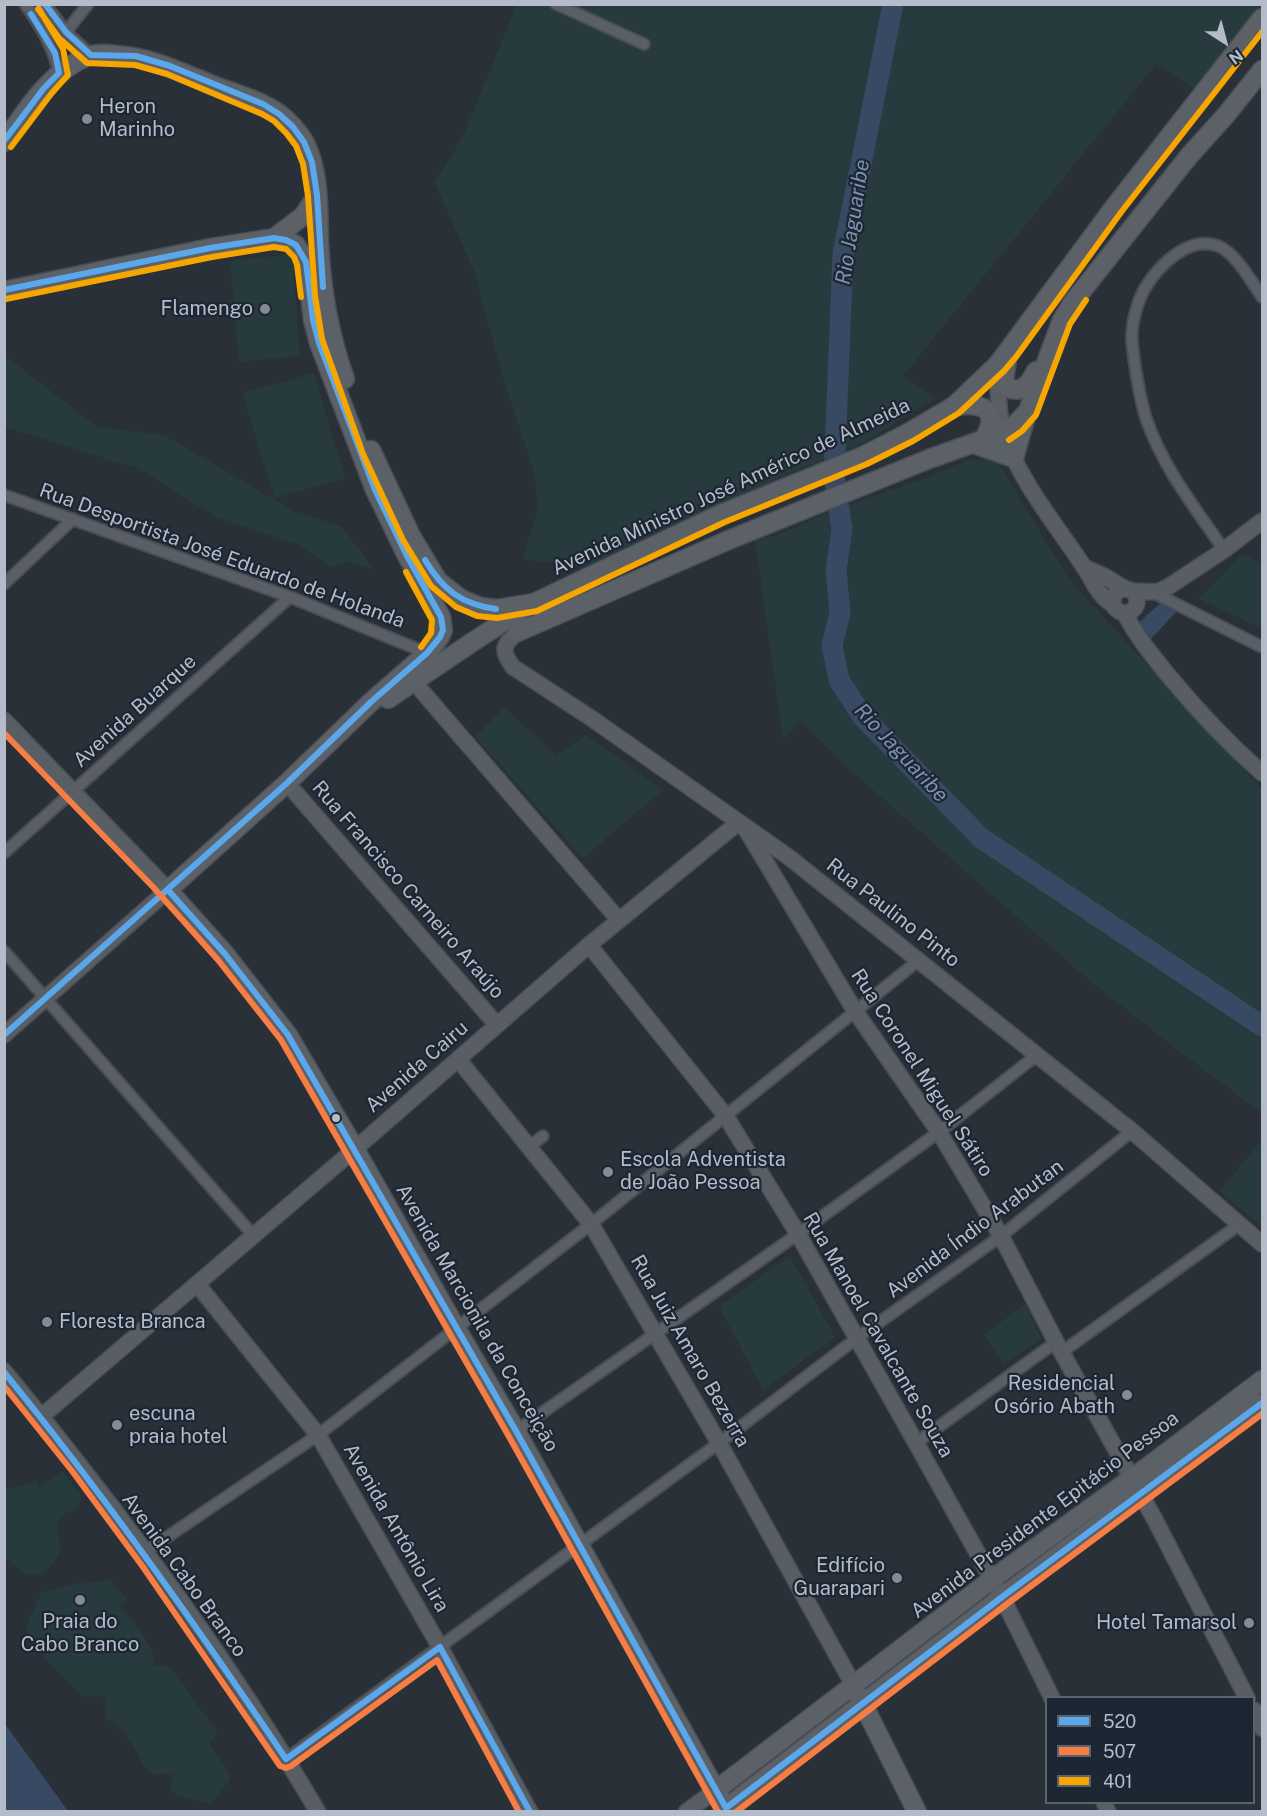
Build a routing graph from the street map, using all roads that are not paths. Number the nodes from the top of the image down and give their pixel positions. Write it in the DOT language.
graph roads {
  1 [pos="24,4"];
  2 [pos="45,4"];
  3 [pos="88,4"];
  4 [pos="555,4"];
  5 [pos="1263,18"];
  6 [pos="66,32"];
  7 [pos="644,44"];
  8 [pos="92,55"];
  9 [pos="1263,70"];
  10 [pos="59,73"];
  11 [pos="4,142"];
  12 [pos="317,195"];
  13 [pos="274,238"];
  14 [pos="6,290"];
  15 [pos="1263,297"];
  16 [pos="1056,334"];
  17 [pos="1003,358"];
  18 [pos="954,406"];
  19 [pos="1028,411"];
  20 [pos="1004,433"];
  21 [pos="978,442"];
  22 [pos="1014,458"];
  23 [pos="4,495"];
  24 [pos="74,519"];
  25 [pos="1263,521"];
  26 [pos="1224,550"];
  27 [pos="1084,567"];
  28 [pos="4,584"];
  29 [pos="1128,590"];
  30 [pos="1161,592"];
  31 [pos="290,597"];
  32 [pos="534,603"];
  33 [pos="1112,604"];
  34 [pos="1129,612"];
  35 [pos="518,632"];
  36 [pos="1263,647"];
  37 [pos="427,653"];
  38 [pos="414,682"];
  39 [pos="4,720"];
  40 [pos="345,729"];
  41 [pos="1263,773"];
  42 [pos="287,783"];
  43 [pos="72,792"];
  44 [pos="738,822"];
  45 [pos="4,853"];
  46 [pos="790,858"];
  47 [pos="767,866"];
  48 [pos="168,890"];
  49 [pos="619,920"];
  50 [pos="589,945"];
  51 [pos="4,951"];
  52 [pos="919,960"];
  53 [pos="46,998"];
  54 [pos="855,1011"];
  55 [pos="497,1025"];
  56 [pos="4,1035"];
  57 [pos="1037,1054"];
  58 [pos="458,1059"];
  59 [pos="725,1115"];
  60 [pos="1132,1131"];
  61 [pos="939,1132"];
  62 [pos="543,1136"];
  63 [pos="529,1148"];
  64 [pos="355,1149"];
  65 [pos="591,1224"];
  66 [pos="1240,1224"];
  67 [pos="798,1234"];
  68 [pos="253,1235"];
  69 [pos="1001,1236"];
  70 [pos="1263,1244"];
  71 [pos="197,1284"];
  72 [pos="456,1328"];
  73 [pos="656,1333"];
  74 [pos="857,1338"];
  75 [pos="1059,1347"];
  76 [pos="4,1371"];
  77 [pos="1263,1380"];
  78 [pos="1263,1403"];
  79 [pos="42,1416"];
  80 [pos="516,1431"];
  81 [pos="318,1435"];
  82 [pos="719,1443"];
  83 [pos="916,1443"];
  84 [pos="1136,1486"];
  85 [pos="579,1545"];
  86 [pos="145,1552"];
  87 [pos="991,1580"];
  88 [pos="1002,1597"];
  89 [pos="440,1647"];
  90 [pos="854,1686"];
  91 [pos="1051,1696"];
  92 [pos="1246,1696"];
  93 [pos="863,1704"];
  94 [pos="1255,1712"];
  95 [pos="1263,1728"];
  96 [pos="286,1759"];
  97 [pos="716,1790"];
  98 [pos="725,1810"];
  99 [pos="318,1812"];
  100 [pos="530,1812"];
  101 [pos="686,1812"];
  102 [pos="917,1812"];
  1 -- 10 [label="street"];
  2 -- 6 [label="street"];
  3 -- 6 [label="street"];
  4 -- 7 [label="street"];
  5 -- 17 [label="main road, Avenida Ministro José Américo de Almeida"];
  6 -- 8 [label="street"];
  8 -- 10 [label="main road"];
  8 -- 12 [label="main road"];
  9 -- 16 [label="main road"];
  10 -- 11 [label="main road"];
  12 -- 13 [label="main road"];
  12 -- 32 [label="main road, Avenida Ministro José Américo de Almeida"];
  13 -- 14 [label="main road"];
  13 -- 37 [label="main road"];
  15 -- 26 [label="street"];
  16 -- 17 [label="main road"];
  16 -- 19 [label="main road"];
  17 -- 18 [label="main road, Avenida Ministro José Américo de Almeida"];
  17 -- 20 [label="main road"];
  18 -- 21 [label="main road"];
  18 -- 32 [label="main road, Avenida Ministro José Américo de Almeida"];
  19 -- 20 [label="main road"];
  19 -- 22 [label="main road"];
  20 -- 21 [label="main road"];
  20 -- 22 [label="main road"];
  21 -- 22 [label="main road"];
  21 -- 35 [label="main road"];
  22 -- 27 [label="main road"];
  23 -- 24 [label="street, Rua Desportista José Eduardo de Holanda"];
  24 -- 28 [label="street"];
  24 -- 31 [label="street, Rua Desportista José Eduardo de Holanda"];
  25 -- 26 [label="main road"];
  26 -- 30 [label="main road"];
  27 -- 29 [label="main road"];
  27 -- 33 [label="main road"];
  29 -- 30 [label="main road"];
  29 -- 33 [label="main road"];
  29 -- 34 [label="main road"];
  30 -- 34 [label="main road"];
  30 -- 36 [label="street"];
  31 -- 37 [label="street, Rua Desportista José Eduardo de Holanda"];
  31 -- 43 [label="street, Avenida Buarque"];
  32 -- 38 [label="main road"];
  33 -- 34 [label="main road"];
  34 -- 41 [label="main road"];
  35 -- 44 [label="main road, Rua Paulino Pinto"];
  37 -- 40 [label="main road"];
  38 -- 40 [label="main road"];
  38 -- 49 [label="main road"];
  39 -- 43 [label="main road"];
  40 -- 42 [label="main road"];
  42 -- 48 [label="main road"];
  42 -- 55 [label="main road, Rua Francisco Carneiro Araújo"];
  43 -- 45 [label="street, Avenida Buarque"];
  43 -- 48 [label="main road"];
  44 -- 46 [label="main road, Rua Paulino Pinto"];
  44 -- 47 [label="main road, Rua Coronel Miguel Sátiro"];
  44 -- 49 [label="main road, Avenida Cairu"];
  46 -- 47 [label="main road"];
  46 -- 52 [label="main road, Rua Paulino Pinto"];
  47 -- 54 [label="main road, Rua Coronel Miguel Sátiro"];
  48 -- 53 [label="main road"];
  48 -- 64 [label="main road, Avenida Marcionila da Conceição"];
  49 -- 50 [label="main road, Avenida Cairu"];
  50 -- 55 [label="main road, Avenida Cairu"];
  50 -- 59 [label="main road, Rua Manoel Cavalcante Souza"];
  51 -- 53 [label="street"];
  52 -- 54 [label="street"];
  52 -- 57 [label="main road, Rua Paulino Pinto"];
  53 -- 56 [label="main road"];
  53 -- 68 [label="street"];
  54 -- 59 [label="street"];
  54 -- 61 [label="main road, Rua Coronel Miguel Sátiro"];
  55 -- 58 [label="main road, Avenida Cairu"];
  57 -- 60 [label="main road, Rua Paulino Pinto"];
  57 -- 61 [label="street"];
  58 -- 63 [label="main road, Rua Juiz Amaro Bezerra"];
  58 -- 64 [label="main road, Avenida Cairu"];
  59 -- 65 [label="street"];
  59 -- 67 [label="main road, Rua Manoel Cavalcante Souza"];
  60 -- 66 [label="main road, Rua Paulino Pinto"];
  60 -- 69 [label="street, Avenida Índio Arabutan"];
  61 -- 67 [label="street"];
  61 -- 69 [label="main road, Rua Coronel Miguel Sátiro"];
  62 -- 63 [label="street"];
  63 -- 65 [label="main road, Rua Juiz Amaro Bezerra"];
  64 -- 68 [label="main road, Avenida Cairu"];
  64 -- 72 [label="main road, Avenida Marcionila da Conceição"];
  65 -- 72 [label="street"];
  65 -- 73 [label="main road, Rua Juiz Amaro Bezerra"];
  66 -- 70 [label="main road, Rua Paulino Pinto"];
  66 -- 75 [label="street"];
  67 -- 73 [label="street"];
  67 -- 74 [label="main road, Rua Manoel Cavalcante Souza"];
  68 -- 71 [label="main road, Avenida Cairu"];
  69 -- 74 [label="street, Avenida Índio Arabutan"];
  69 -- 75 [label="main road, Rua Coronel Miguel Sátiro"];
  71 -- 79 [label="main road, Avenida Cairu"];
  71 -- 81 [label="main road, Avenida Antônio Lira"];
  72 -- 80 [label="main road, Avenida Marcionila da Conceição"];
  72 -- 81 [label="street"];
  73 -- 80 [label="street"];
  73 -- 82 [label="main road, Rua Juiz Amaro Bezerra"];
  74 -- 82 [label="street, Avenida Índio Arabutan"];
  74 -- 83 [label="main road, Rua Manoel Cavalcante Souza"];
  75 -- 83 [label="street"];
  75 -- 84 [label="main road, Rua Coronel Miguel Sátiro"];
  76 -- 79 [label="main road, Avenida Cabo Branco"];
  77 -- 84 [label="main road, Avenida Presidente Epitácio Pessoa"];
  78 -- 84 [label="main road, Avenida Presidente Epitácio Pessoa"];
  79 -- 86 [label="main road, Avenida Cabo Branco"];
  80 -- 85 [label="main road, Avenida Marcionila da Conceição"];
  81 -- 86 [label="street"];
  81 -- 89 [label="main road, Avenida Antônio Lira"];
  82 -- 85 [label="street, Avenida Índio Arabutan"];
  82 -- 90 [label="main road, Rua Juiz Amaro Bezerra"];
  83 -- 87 [label="main road, Rua Manoel Cavalcante Souza"];
  84 -- 87 [label="main road, Avenida Presidente Epitácio Pessoa"];
  84 -- 88 [label="main road, Avenida Presidente Epitácio Pessoa"];
  84 -- 92 [label="main road, Rua Coronel Miguel Sátiro"];
  85 -- 89 [label="street, Avenida Índio Arabutan"];
  85 -- 97 [label="main road, Avenida Marcionila da Conceição"];
  86 -- 96 [label="main road, Avenida Cabo Branco"];
  87 -- 88 [label="main road, Rua Manoel Cavalcante Souza"];
  87 -- 90 [label="main road, Avenida Presidente Epitácio Pessoa"];
  88 -- 91 [label="main road, Rua Manoel Cavalcante Souza"];
  88 -- 93 [label="main road, Avenida Presidente Epitácio Pessoa"];
  89 -- 96 [label="street, Avenida Índio Arabutan"];
  89 -- 100 [label="main road, Avenida Antônio Lira"];
  90 -- 93 [label="main road"];
  90 -- 97 [label="main road, Avenida Presidente Epitácio Pessoa"];
  93 -- 98 [label="main road, Avenida Presidente Epitácio Pessoa"];
  93 -- 102 [label="main road"];
  94 -- 95 [label="main road"];
  96 -- 99 [label="main road, Avenida Cabo Branco"];
  97 -- 98 [label="main road, Avenida Marcionila da Conceição"];
  97 -- 101 [label="main road, Avenida Presidente Epitácio Pessoa"];
}
